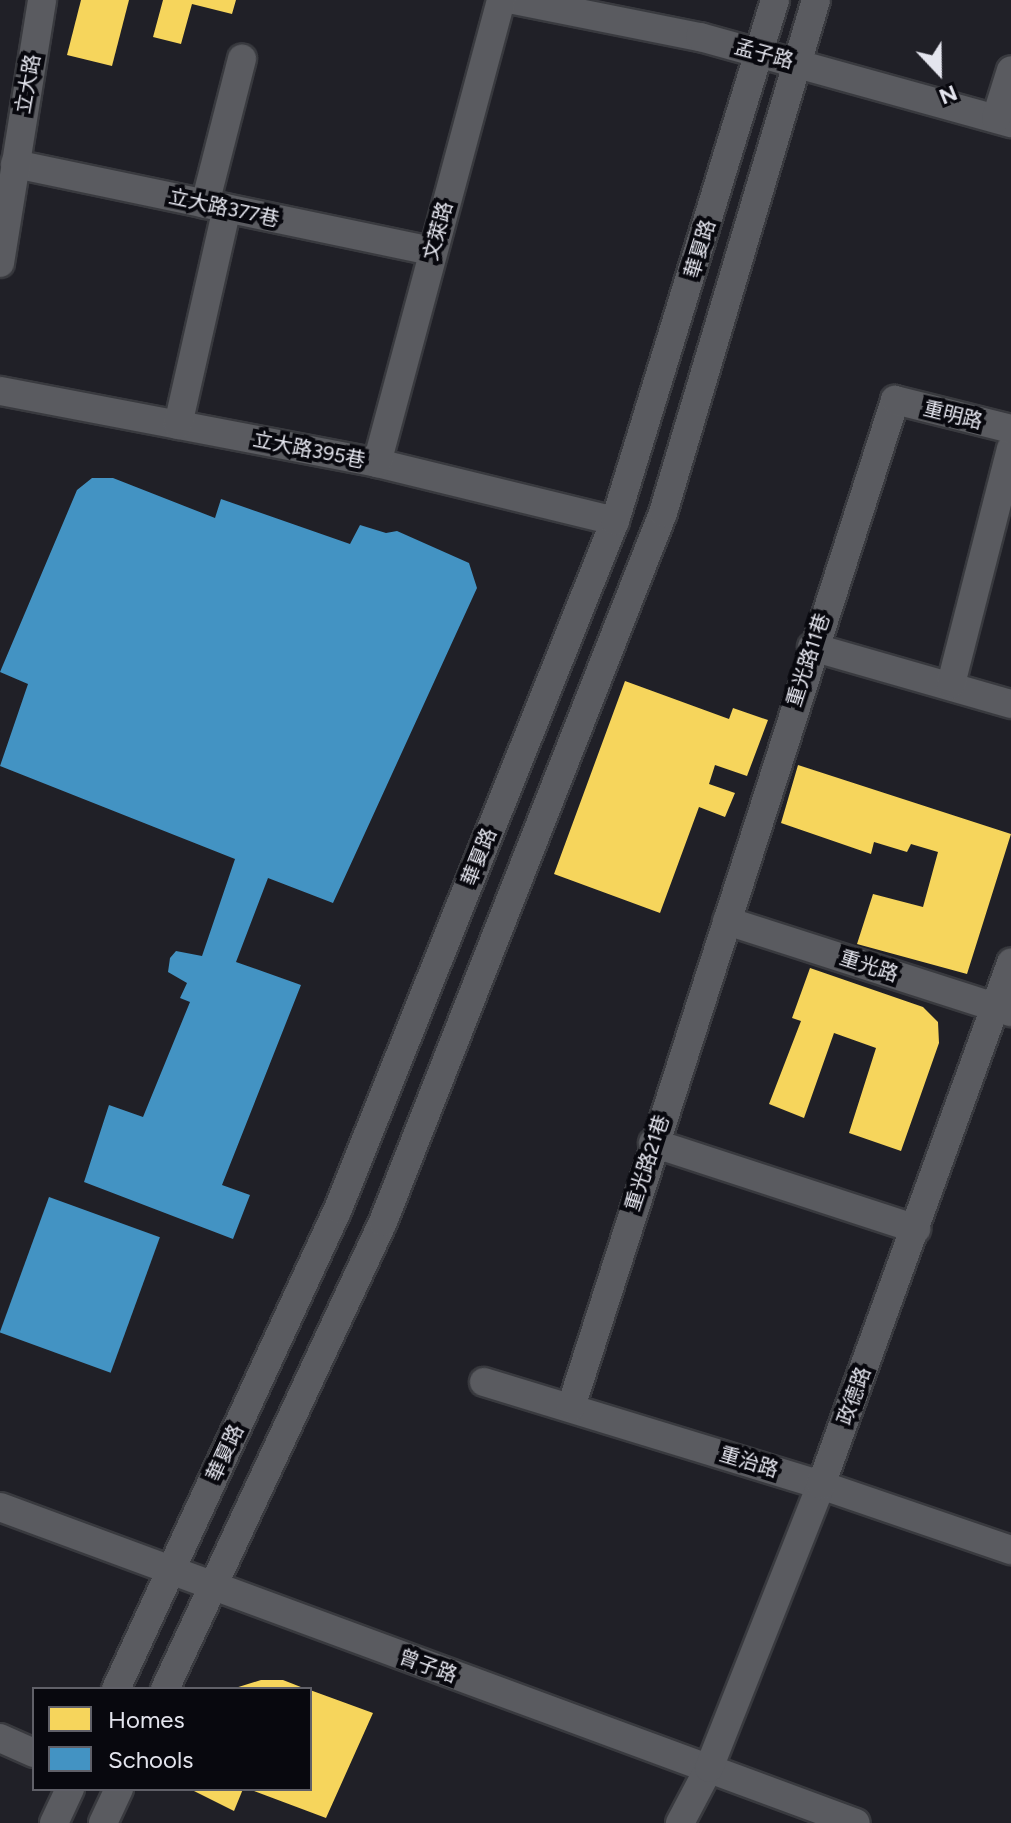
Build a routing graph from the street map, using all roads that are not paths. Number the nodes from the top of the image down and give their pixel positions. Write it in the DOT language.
graph roads {
  1 [pos="42,0"];
  2 [pos="501,0"];
  3 [pos="514,0"];
  4 [pos="775,0"];
  5 [pos="816,0"];
  6 [pos="759,53"];
  7 [pos="242,59"];
  8 [pos="797,62"];
  9 [pos="1011,70"];
  10 [pos="1004,121"];
  11 [pos="15,164"];
  12 [pos="216,206"];
  13 [pos="2,233"];
  14 [pos="432,251"];
  15 [pos="0,263"];
  16 [pos="0,391"];
  17 [pos="895,400"];
  18 [pos="178,425"];
  19 [pos="1011,429"];
  20 [pos="1011,449"];
  21 [pos="377,463"];
  22 [pos="615,521"];
  23 [pos="812,647"];
  24 [pos="951,684"];
  25 [pos="1011,704"];
  26 [pos="727,921"];
  27 [pos="1011,963"];
  28 [pos="429,980"];
  29 [pos="471,996"];
  30 [pos="1004,1009"];
  31 [pos="653,1143"];
  32 [pos="916,1229"];
  33 [pos="484,1382"];
  34 [pos="571,1407"];
  35 [pos="821,1485"];
  36 [pos="0,1507"];
  37 [pos="1011,1550"];
  38 [pos="170,1572"];
  39 [pos="213,1587"];
  40 [pos="117,1687"];
  41 [pos="166,1687"];
  42 [pos="0,1738"];
  43 [pos="32,1752"];
  44 [pos="709,1768"];
  45 [pos="69,1791"];
  46 [pos="118,1791"];
  47 [pos="54,1823"];
  48 [pos="103,1823"];
  49 [pos="680,1823"];
  50 [pos="856,1823"];
  1 -- 11 [label="street, 立大路"];
  2 -- 14 [label="street, 文萊路"];
  3 -- 6 [label="street, 孟子路"];
  4 -- 6 [label="street, 華夏路"];
  5 -- 8 [label="street, 華夏路"];
  6 -- 8 [label="street, 孟子路"];
  6 -- 22 [label="street, 華夏路"];
  7 -- 12 [label="street"];
  8 -- 10 [label="street, 孟子路"];
  8 -- 29 [label="street, 華夏路"];
  9 -- 10 [label="street"];
  11 -- 12 [label="street, 立大路377巷"];
  11 -- 13 [label="street, 立大路"];
  12 -- 14 [label="street, 立大路377巷"];
  12 -- 18 [label="street"];
  13 -- 15 [label="street, 立大路"];
  14 -- 21 [label="street, 文萊路"];
  16 -- 18 [label="street, 立大路395巷"];
  17 -- 19 [label="street, 重明路"];
  17 -- 23 [label="street, 重光路11巷"];
  18 -- 21 [label="street, 立大路395巷"];
  20 -- 24 [label="street"];
  21 -- 22 [label="street, 立大路395巷"];
  22 -- 28 [label="street, 華夏路"];
  23 -- 24 [label="street"];
  23 -- 26 [label="street, 重光路11巷"];
  24 -- 25 [label="street"];
  26 -- 30 [label="street, 重光路"];
  26 -- 31 [label="street, 重光路21巷"];
  27 -- 30 [label="street, 政德路"];
  28 -- 29 [label="street"];
  28 -- 38 [label="street, 華夏路"];
  29 -- 39 [label="street, 華夏路"];
  30 -- 32 [label="street, 政德路"];
  31 -- 32 [label="street"];
  31 -- 34 [label="street, 重光路21巷"];
  32 -- 35 [label="street, 政德路"];
  33 -- 34 [label="street, 重治路"];
  34 -- 35 [label="street, 重治路"];
  35 -- 37 [label="street, 重治路"];
  35 -- 44 [label="street, 政德路"];
  36 -- 38 [label="street, 曾子路"];
  38 -- 39 [label="street, 曾子路"];
  38 -- 40 [label="street, 華夏路"];
  39 -- 41 [label="street, 華夏路"];
  39 -- 44 [label="street, 曾子路"];
  42 -- 43 [label="street"];
  44 -- 49 [label="street, 政德路"];
  44 -- 50 [label="street, 曾子路"];
  45 -- 47 [label="street"];
  46 -- 48 [label="street"];
}
